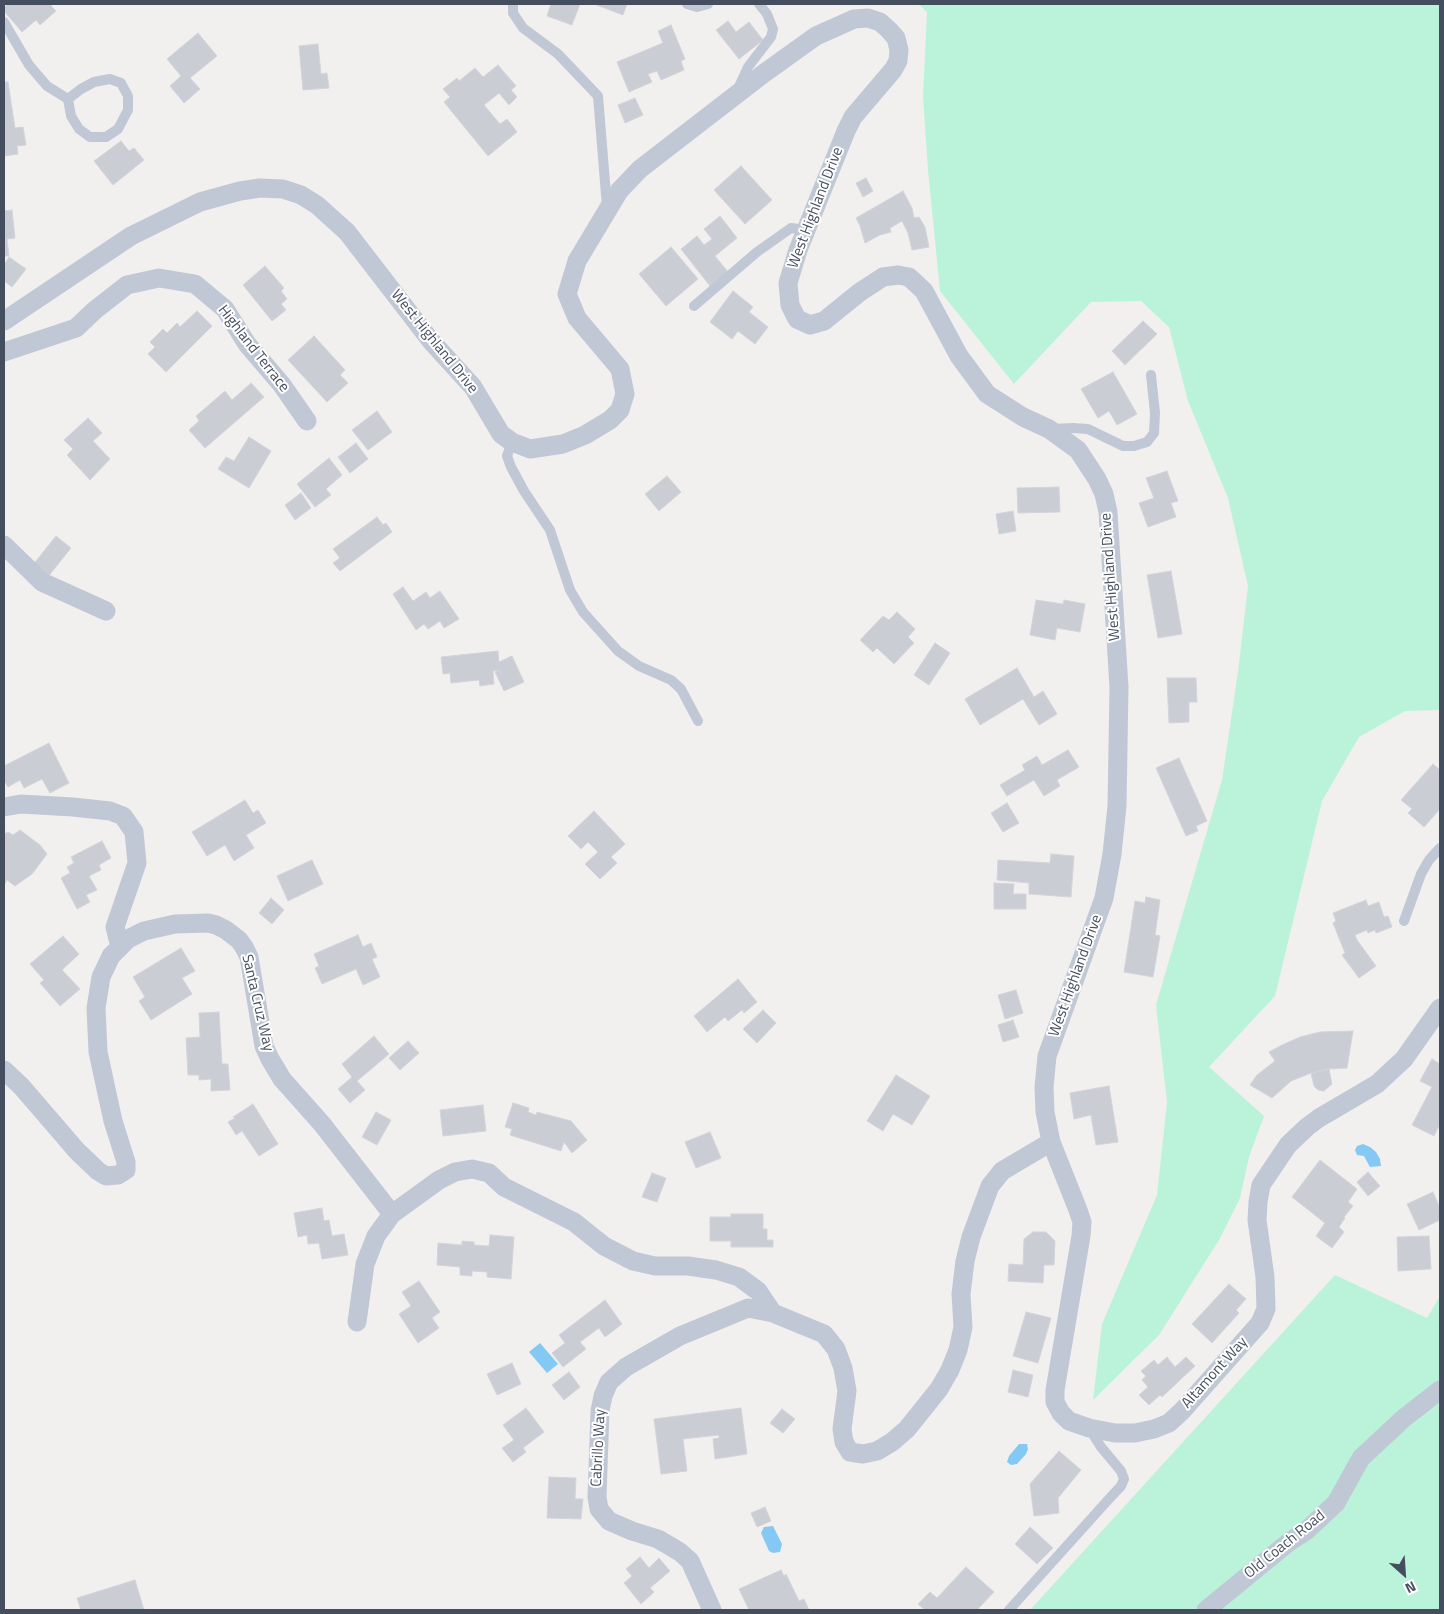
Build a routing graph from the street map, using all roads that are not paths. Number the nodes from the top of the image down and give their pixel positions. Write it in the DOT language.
graph roads {
  1 [pos="513,4"];
  2 [pos="687,4"];
  3 [pos="708,4"];
  4 [pos="759,4"];
  5 [pos="4,22"];
  6 [pos="736,95"];
  7 [pos="68,99"];
  8 [pos="608,210"];
  9 [pos="806,230"];
  10 [pos="694,306"];
  11 [pos="4,321"];
  12 [pos="4,352"];
  13 [pos="1151,375"];
  14 [pos="307,422"];
  15 [pos="1048,429"];
  16 [pos="512,442"];
  17 [pos="4,545"];
  18 [pos="106,611"];
  19 [pos="698,720"];
  20 [pos="4,807"];
  21 [pos="1440,848"];
  22 [pos="1404,921"];
  23 [pos="120,947"];
  24 [pos="1440,1008"];
  25 [pos="4,1070"];
  26 [pos="1051,1142"];
  27 [pos="392,1214"];
  28 [pos="773,1313"];
  29 [pos="357,1322"];
  30 [pos="1440,1390"];
  31 [pos="1090,1428"];
  32 [pos="712,1610"];
  33 [pos="1009,1610"];
  34 [pos="1206,1610"];
  1 -- 8 [label="lane"];
  2 -- 3 [label="lane"];
  4 -- 6 [label="lane"];
  5 -- 7 [label="lane"];
  6 -- 8 [label="street, West Highland Drive"];
  6 -- 9 [label="street, West Highland Drive"];
  7 -- 7 [label="lane"];
  8 -- 16 [label="street, West Highland Drive"];
  9 -- 10 [label="lane"];
  9 -- 15 [label="street, West Highland Drive"];
  11 -- 16 [label="street, West Highland Drive"];
  12 -- 14 [label="street, Highland Terrace"];
  13 -- 15 [label="lane"];
  15 -- 26 [label="street, West Highland Drive"];
  16 -- 19 [label="lane"];
  17 -- 18 [label="street"];
  20 -- 23 [label="street"];
  21 -- 22 [label="lane"];
  23 -- 25 [label="street, Santa Cruz Way"];
  23 -- 27 [label="street, Santa Cruz Way"];
  24 -- 31 [label="street, Altamont Way"];
  26 -- 28 [label="street"];
  26 -- 31 [label="street, Altamont Way"];
  27 -- 28 [label="street"];
  27 -- 29 [label="street"];
  28 -- 32 [label="street, Cabrillo Way"];
  30 -- 34 [label="street, Old Coach Road"];
  31 -- 33 [label="lane"];
}
